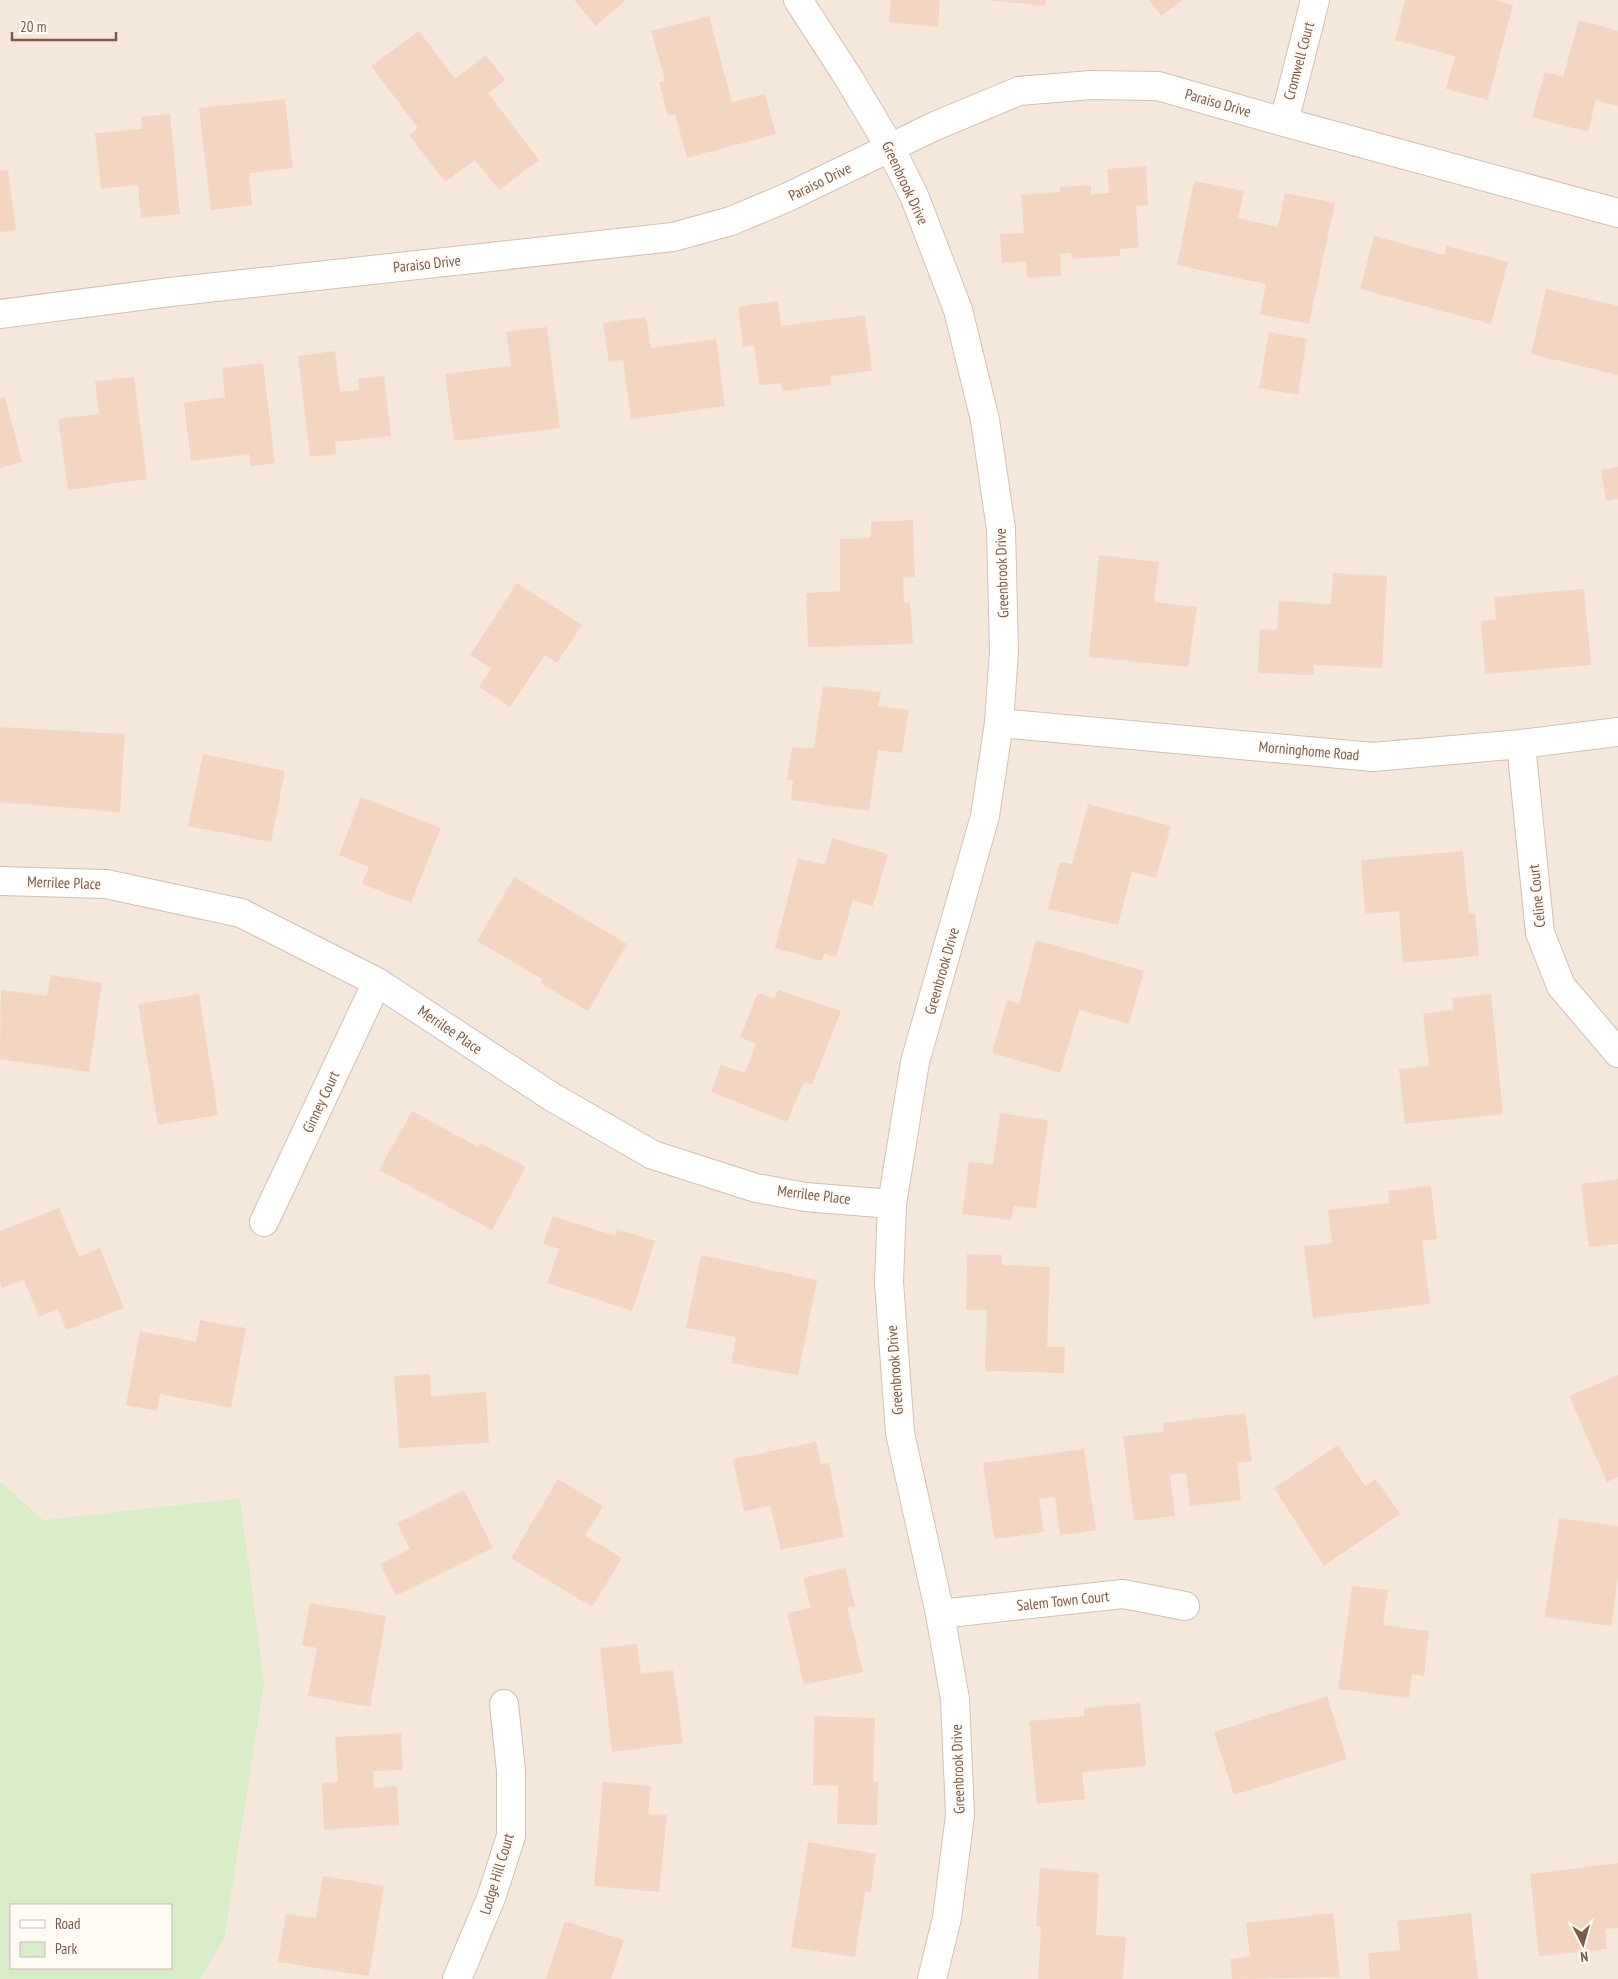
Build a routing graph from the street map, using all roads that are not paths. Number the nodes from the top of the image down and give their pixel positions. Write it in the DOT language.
graph roads {
  1 [pos="798,0"];
  2 [pos="1315,0"];
  3 [pos="1284,122"];
  4 [pos="891,149"];
  5 [pos="1618,212"];
  6 [pos="0,314"];
  7 [pos="999,723"];
  8 [pos="1618,732"];
  9 [pos="1521,744"];
  10 [pos="0,881"];
  11 [pos="377,982"];
  12 [pos="1618,1053"];
  13 [pos="892,1204"];
  14 [pos="264,1222"];
  15 [pos="1186,1606"];
  16 [pos="940,1614"];
  17 [pos="504,1704"];
  18 [pos="457,1979"];
  19 [pos="932,1979"];
  1 -- 4 [label="street, Greenbrook Drive"];
  2 -- 3 [label="street, Cromwell Court"];
  3 -- 4 [label="street, Paraiso Drive"];
  3 -- 5 [label="street, Paraiso Drive"];
  4 -- 6 [label="street, Paraiso Drive"];
  4 -- 7 [label="street, Greenbrook Drive"];
  7 -- 9 [label="street, Morninghome Road"];
  7 -- 13 [label="street, Greenbrook Drive"];
  8 -- 9 [label="street, Morninghome Road"];
  9 -- 12 [label="street, Celine Court"];
  10 -- 11 [label="street, Merrilee Place"];
  11 -- 13 [label="street, Merrilee Place"];
  11 -- 14 [label="street, Ginney Court"];
  13 -- 16 [label="street, Greenbrook Drive"];
  15 -- 16 [label="street, Salem Town Court"];
  16 -- 19 [label="street, Greenbrook Drive"];
  17 -- 18 [label="street, Lodge Hill Court"];
}
